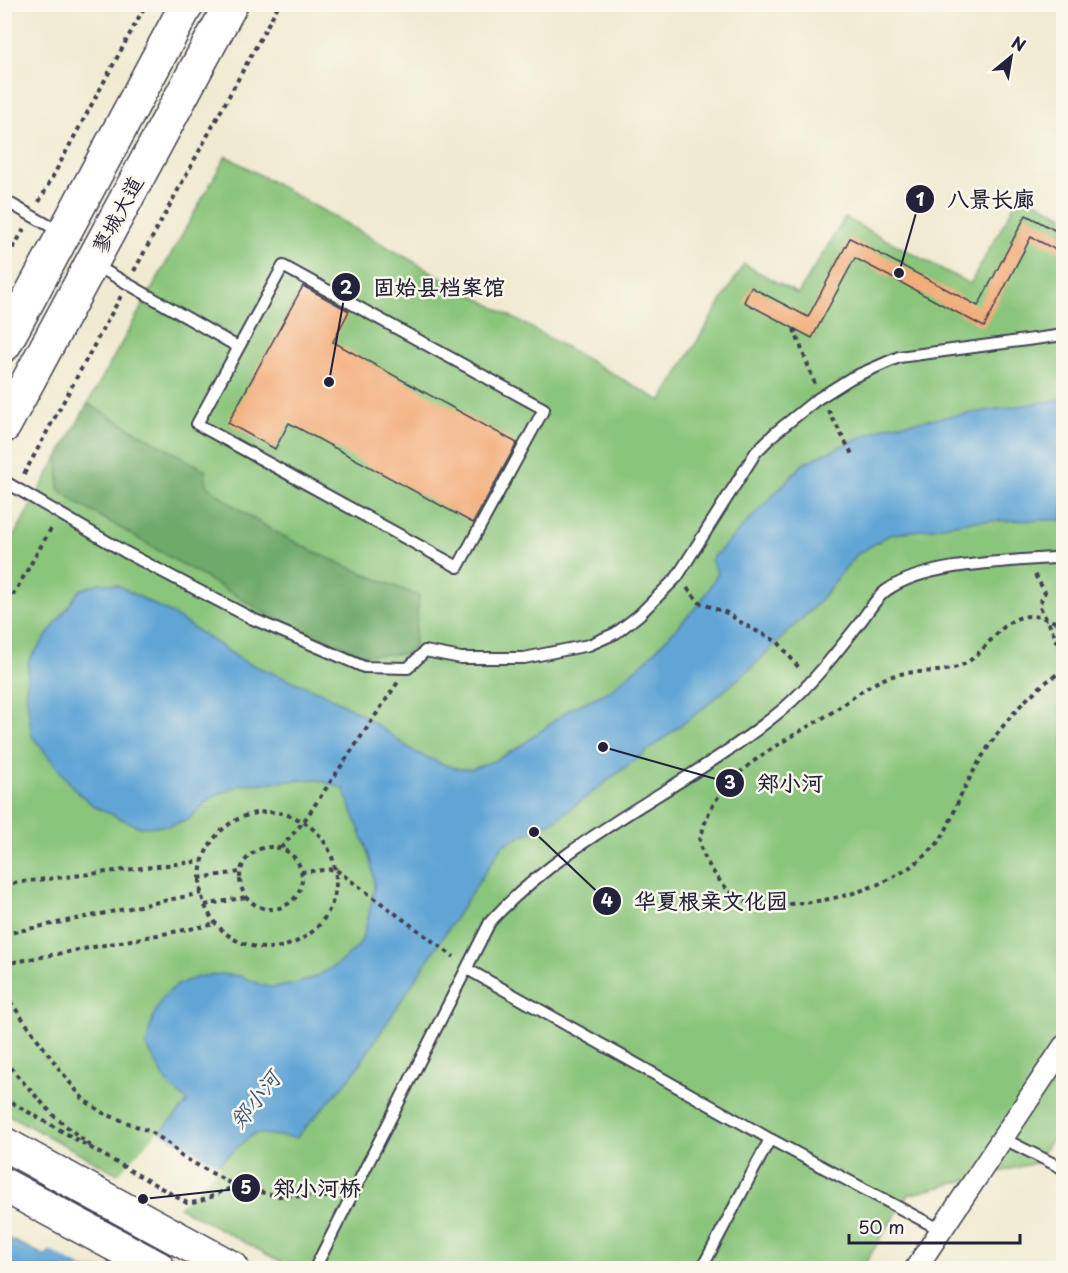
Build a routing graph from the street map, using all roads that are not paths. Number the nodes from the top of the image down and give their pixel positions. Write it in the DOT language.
graph roads {
  1 [pos="187,4"];
  2 [pos="231,4"];
  3 [pos="4,200"];
  4 [pos="63,234"];
  5 [pos="92,264"];
  6 [pos="1064,335"];
  7 [pos="4,345"];
  8 [pos="238,347"];
  9 [pos="4,426"];
  10 [pos="4,481"];
  11 [pos="1064,557"];
  12 [pos="467,969"];
  13 [pos="1064,1046"];
  14 [pos="770,1138"];
  15 [pos="1002,1138"];
  16 [pos="4,1144"];
  17 [pos="1062,1166"];
  18 [pos="4,1185"];
  19 [pos="942,1230"];
  20 [pos="146,1262"];
  21 [pos="232,1269"];
  22 [pos="315,1269"];
  23 [pos="702,1269"];
  24 [pos="916,1269"];
  1 -- 4 [label="main road, 蓼城大道"];
  2 -- 5 [label="main road, 蓼城大道"];
  3 -- 4 [label="lane"];
  4 -- 7 [label="main road, 蓼城大道"];
  5 -- 8 [label="lane"];
  5 -- 9 [label="main road, 蓼城大道"];
  6 -- 10 [label="lane"];
  8 -- 8 [label="lane"];
  11 -- 12 [label="lane"];
  12 -- 14 [label="lane"];
  12 -- 22 [label="lane"];
  13 -- 15 [label="street"];
  14 -- 19 [label="lane"];
  14 -- 23 [label="lane"];
  15 -- 17 [label="lane"];
  15 -- 19 [label="street"];
  16 -- 21 [label="main road"];
  18 -- 20 [label="main road"];
  19 -- 24 [label="street"];
}
